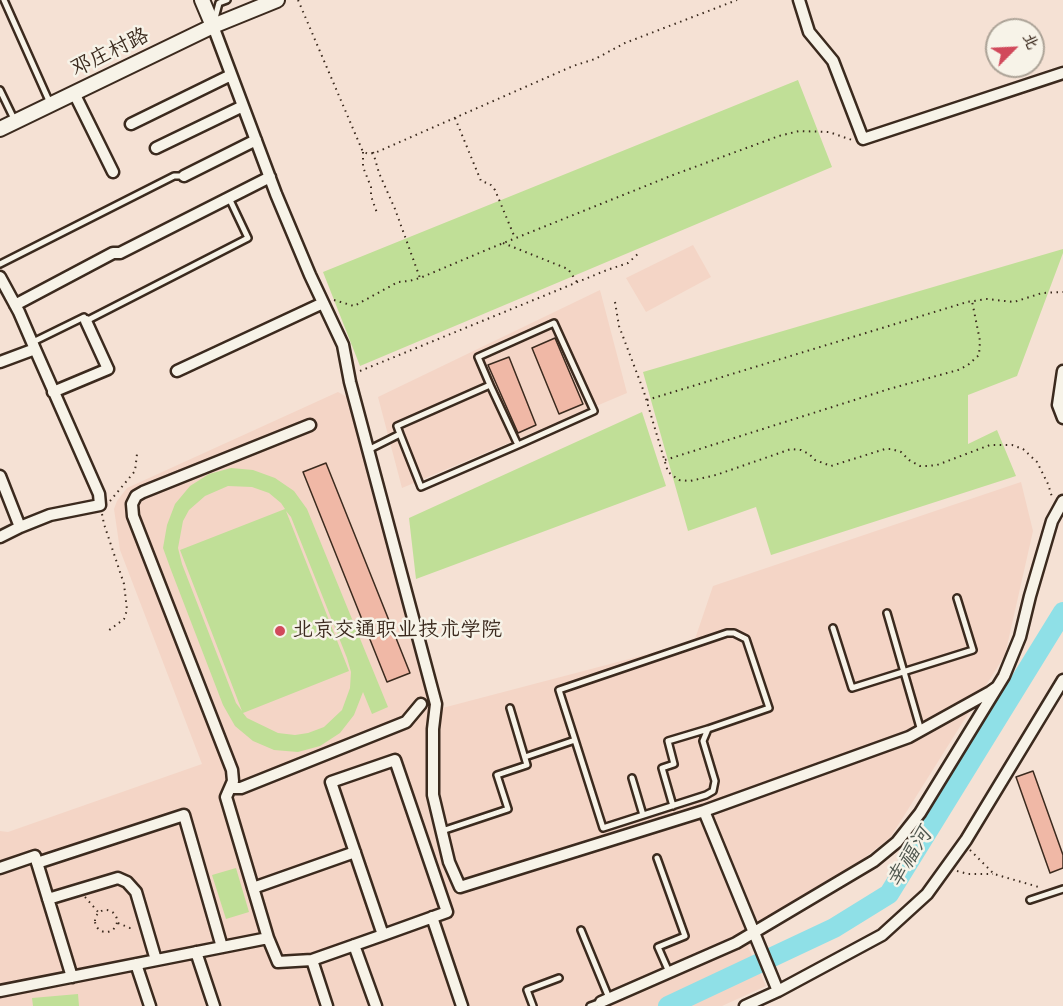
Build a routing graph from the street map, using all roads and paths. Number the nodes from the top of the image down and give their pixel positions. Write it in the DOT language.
graph roads {
  1 [pos="4,0"];
  2 [pos="202,0"];
  3 [pos="227,0"];
  4 [pos="277,0"];
  5 [pos="298,0"];
  6 [pos="737,0"];
  7 [pos="799,0"];
  8 [pos="213,26"];
  9 [pos="1063,73"];
  10 [pos="231,75"];
  11 [pos="0,90"];
  12 [pos="74,93"];
  13 [pos="51,104"];
  14 [pos="243,106"];
  15 [pos="455,118"];
  16 [pos="15,122"];
  17 [pos="131,124"];
  18 [pos="0,129"];
  19 [pos="863,139"];
  20 [pos="256,140"];
  21 [pos="156,148"];
  22 [pos="363,152"];
  23 [pos="373,152"];
  24 [pos="113,172"];
  25 [pos="184,176"];
  26 [pos="270,177"];
  27 [pos="229,198"];
  28 [pos="376,213"];
  29 [pos="515,238"];
  30 [pos="503,243"];
  31 [pos="639,253"];
  32 [pos="0,264"];
  33 [pos="0,277"];
  34 [pos="420,278"];
  35 [pos="577,282"];
  36 [pos="1063,292"];
  37 [pos="615,302"];
  38 [pos="972,302"];
  39 [pos="323,303"];
  40 [pos="15,305"];
  41 [pos="86,321"];
  42 [pos="33,346"];
  43 [pos="0,362"];
  44 [pos="177,371"];
  45 [pos="1063,371"];
  46 [pos="349,375"];
  47 [pos="490,384"];
  48 [pos="53,393"];
  49 [pos="647,400"];
  50 [pos="1063,418"];
  51 [pos="310,425"];
  52 [pos="400,434"];
  53 [pos="518,445"];
  54 [pos="368,450"];
  55 [pos="138,454"];
  56 [pos="664,460"];
  57 [pos="0,476"];
  58 [pos="1063,501"];
  59 [pos="100,505"];
  60 [pos="1056,513"];
  61 [pos="20,527"];
  62 [pos="0,537"];
  63 [pos="957,598"];
  64 [pos="887,613"];
  65 [pos="833,628"];
  66 [pos="108,631"];
  67 [pos="904,672"];
  68 [pos="1063,680"];
  69 [pos="997,687"];
  70 [pos="421,704"];
  71 [pos="510,708"];
  72 [pos="708,729"];
  73 [pos="921,731"];
  74 [pos="575,740"];
  75 [pos="525,757"];
  76 [pos="632,778"];
  77 [pos="230,788"];
  78 [pos="673,806"];
  79 [pos="704,811"];
  80 [pos="643,815"];
  81 [pos="442,831"];
  82 [pos="963,844"];
  83 [pos="355,852"];
  84 [pos="657,858"];
  85 [pos="37,863"];
  86 [pos="0,868"];
  87 [pos="946,868"];
  88 [pos="994,874"];
  89 [pos="253,888"];
  90 [pos="80,889"];
  91 [pos="1063,889"];
  92 [pos="1054,892"];
  93 [pos="48,899"];
  94 [pos="1030,900"];
  95 [pos="99,913"];
  96 [pos="432,917"];
  97 [pos="117,922"];
  98 [pos="147,929"];
  99 [pos="581,930"];
  100 [pos="755,933"];
  101 [pos="383,935"];
  102 [pos="268,938"];
  103 [pos="354,945"];
  104 [pos="222,947"];
  105 [pos="196,952"];
  106 [pos="156,960"];
  107 [pos="312,960"];
  108 [pos="136,964"];
  109 [pos="669,972"];
  110 [pos="72,976"];
  111 [pos="559,978"];
  112 [pos="0,991"];
  113 [pos="778,991"];
  114 [pos="600,1002"];
  115 [pos="150,1006"];
  116 [pos="214,1006"];
  117 [pos="327,1006"];
  118 [pos="376,1006"];
  119 [pos="462,1006"];
  120 [pos="533,1006"];
  121 [pos="745,1006"];
  1 -- 13 [label="lane"];
  2 -- 8 [label="street"];
  3 -- 8 [label="lane"];
  4 -- 8 [label="street, 邓庄村路"];
  5 -- 22 [label="path"];
  6 -- 15 [label="path"];
  7 -- 19 [label="street"];
  8 -- 10 [label="street"];
  8 -- 12 [label="street, 邓庄村路"];
  9 -- 19 [label="street"];
  10 -- 14 [label="street"];
  10 -- 17 [label="street"];
  11 -- 16 [label="lane"];
  12 -- 13 [label="street, 邓庄村路"];
  12 -- 24 [label="street"];
  13 -- 16 [label="street, 邓庄村路"];
  14 -- 20 [label="street"];
  14 -- 21 [label="street"];
  15 -- 23 [label="path"];
  15 -- 29 [label="path"];
  16 -- 18 [label="street, 邓庄村路"];
  19 -- 29 [label="path"];
  20 -- 25 [label="street"];
  20 -- 26 [label="street"];
  22 -- 23 [label="path"];
  22 -- 28 [label="path"];
  23 -- 34 [label="path"];
  25 -- 32 [label="lane"];
  26 -- 27 [label="street"];
  26 -- 39 [label="street"];
  27 -- 40 [label="street"];
  27 -- 41 [label="lane"];
  29 -- 30 [label="path"];
  30 -- 34 [label="path"];
  30 -- 35 [label="path"];
  31 -- 35 [label="path"];
  33 -- 40 [label="street"];
  34 -- 39 [label="path"];
  35 -- 46 [label="path"];
  36 -- 38 [label="path"];
  37 -- 49 [label="path"];
  38 -- 49 [label="path"];
  38 -- 56 [label="path"];
  39 -- 44 [label="street"];
  39 -- 46 [label="street"];
  40 -- 42 [label="street"];
  41 -- 42 [label="lane"];
  41 -- 48 [label="street"];
  42 -- 43 [label="street"];
  42 -- 48 [label="street"];
  45 -- 50 [label="street"];
  46 -- 54 [label="street"];
  47 -- 52 [label="lane"];
  47 -- 53 [label="lane"];
  47 -- 53 [label="lane"];
  48 -- 59 [label="street"];
  49 -- 56 [label="path"];
  51 -- 77 [label="street"];
  52 -- 53 [label="lane"];
  52 -- 54 [label="lane"];
  54 -- 81 [label="street"];
  55 -- 59 [label="path"];
  56 -- 60 [label="path"];
  57 -- 61 [label="street"];
  58 -- 60 [label="street"];
  59 -- 61 [label="street"];
  59 -- 66 [label="path"];
  60 -- 69 [label="street"];
  61 -- 62 [label="street"];
  63 -- 67 [label="lane"];
  64 -- 67 [label="lane"];
  65 -- 67 [label="lane"];
  67 -- 73 [label="lane"];
  68 -- 82 [label="street"];
  69 -- 73 [label="street"];
  69 -- 100 [label="street"];
  70 -- 77 [label="street"];
  71 -- 75 [label="lane"];
  72 -- 74 [label="lane"];
  72 -- 78 [label="lane"];
  72 -- 78 [label="lane"];
  73 -- 79 [label="street"];
  74 -- 75 [label="lane"];
  74 -- 80 [label="lane"];
  75 -- 81 [label="lane"];
  76 -- 80 [label="lane"];
  77 -- 89 [label="street"];
  78 -- 80 [label="lane"];
  79 -- 81 [label="street"];
  79 -- 100 [label="street"];
  82 -- 87 [label="street"];
  82 -- 88 [label="path"];
  83 -- 89 [label="street"];
  83 -- 96 [label="street"];
  83 -- 101 [label="street"];
  84 -- 109 [label="lane"];
  85 -- 86 [label="street"];
  85 -- 93 [label="street"];
  85 -- 104 [label="street"];
  87 -- 88 [label="path"];
  87 -- 113 [label="street"];
  88 -- 92 [label="path"];
  89 -- 102 [label="street"];
  90 -- 93 [label="street"];
  90 -- 95 [label="path"];
  90 -- 98 [label="street"];
  91 -- 92 [label="lane"];
  92 -- 94 [label="lane"];
  93 -- 110 [label="street"];
  95 -- 97 [label="path"];
  95 -- 97 [label="path"];
  96 -- 101 [label="street"];
  96 -- 119 [label="street"];
  97 -- 98 [label="path"];
  98 -- 106 [label="street"];
  99 -- 114 [label="lane"];
  100 -- 109 [label="street"];
  100 -- 113 [label="street"];
  101 -- 103 [label="street"];
  102 -- 104 [label="street"];
  102 -- 107 [label="street"];
  103 -- 107 [label="street"];
  103 -- 118 [label="street"];
  104 -- 105 [label="street"];
  105 -- 106 [label="street"];
  105 -- 116 [label="street"];
  106 -- 108 [label="street"];
  107 -- 117 [label="street"];
  108 -- 110 [label="street"];
  108 -- 115 [label="street"];
  109 -- 114 [label="street"];
  110 -- 112 [label="street"];
  111 -- 120 [label="lane"];
  113 -- 121 [label="street"];
}
